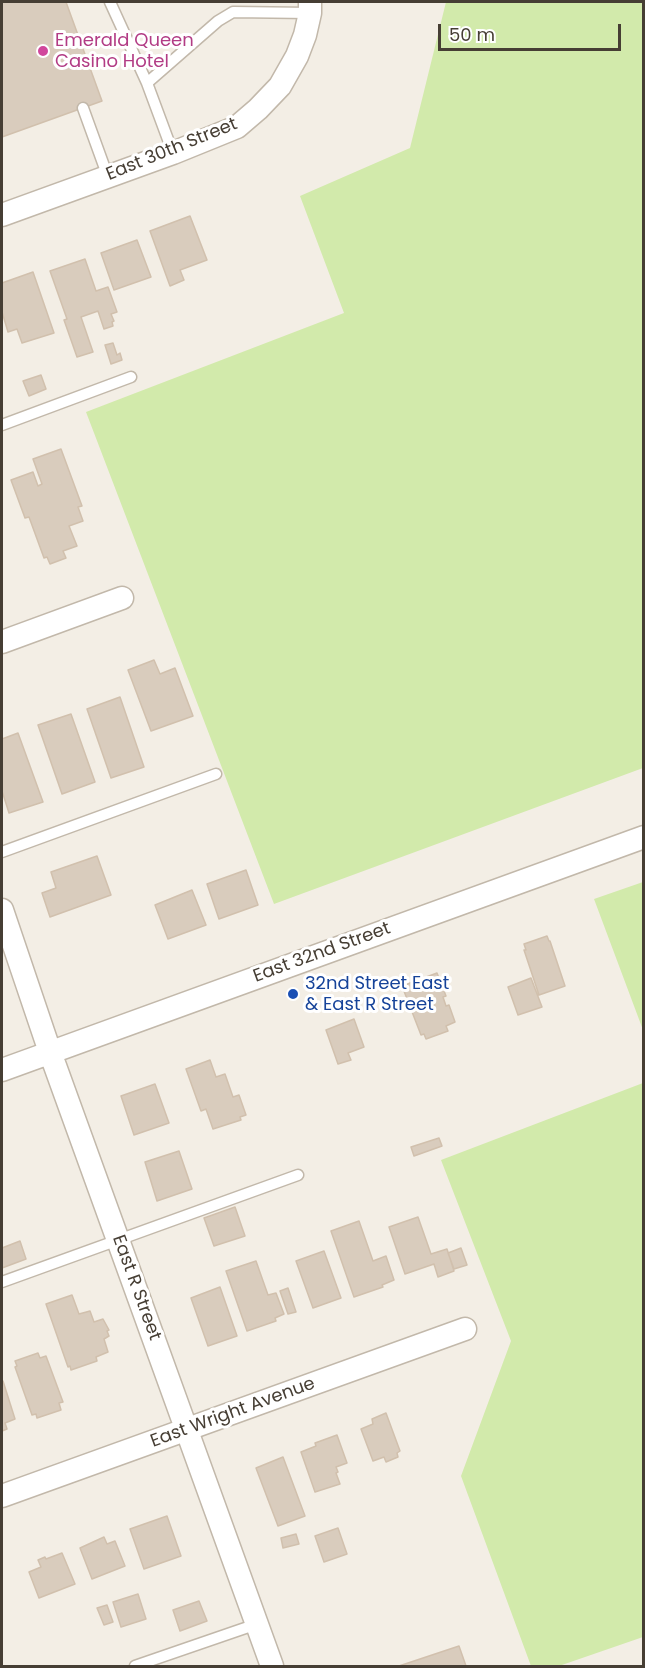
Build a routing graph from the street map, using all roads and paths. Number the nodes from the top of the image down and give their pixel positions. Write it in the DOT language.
graph roads {
  1 [pos="110,2"];
  2 [pos="310,7"];
  3 [pos="147,83"];
  4 [pos="83,108"];
  5 [pos="173,153"];
  6 [pos="108,177"];
  7 [pos="2,215"];
  8 [pos="131,377"];
  9 [pos="2,425"];
  10 [pos="122,598"];
  11 [pos="2,642"];
  12 [pos="216,774"];
  13 [pos="644,837"];
  14 [pos="2,852"];
  15 [pos="2,910"];
  16 [pos="50,1052"];
  17 [pos="2,1070"];
  18 [pos="298,1175"];
  19 [pos="118,1240"];
  20 [pos="2,1282"];
  21 [pos="465,1329"];
  22 [pos="187,1430"];
  23 [pos="2,1496"];
  24 [pos="257,1624"];
  25 [pos="135,1666"];
  26 [pos="272,1666"];
  1 -- 3 [label="lane"];
  2 -- 3 [label="lane"];
  2 -- 5 [label="street, East 30th Street"];
  3 -- 5 [label="lane"];
  4 -- 6 [label="lane"];
  5 -- 6 [label="street, East 30th Street"];
  6 -- 7 [label="street, East 30th Street"];
  8 -- 9 [label="lane"];
  10 -- 11 [label="street"];
  12 -- 14 [label="lane"];
  13 -- 16 [label="street, East 32nd Street"];
  15 -- 16 [label="street, East R Street"];
  16 -- 17 [label="street, East 32nd Street"];
  16 -- 19 [label="street, East R Street"];
  18 -- 19 [label="lane"];
  19 -- 20 [label="lane"];
  19 -- 22 [label="street, East R Street"];
  21 -- 22 [label="street, East Wright Avenue"];
  22 -- 23 [label="street, East Wright Avenue"];
  22 -- 24 [label="street, East R Street"];
  24 -- 25 [label="lane"];
  24 -- 26 [label="street, East R Street"];
}
